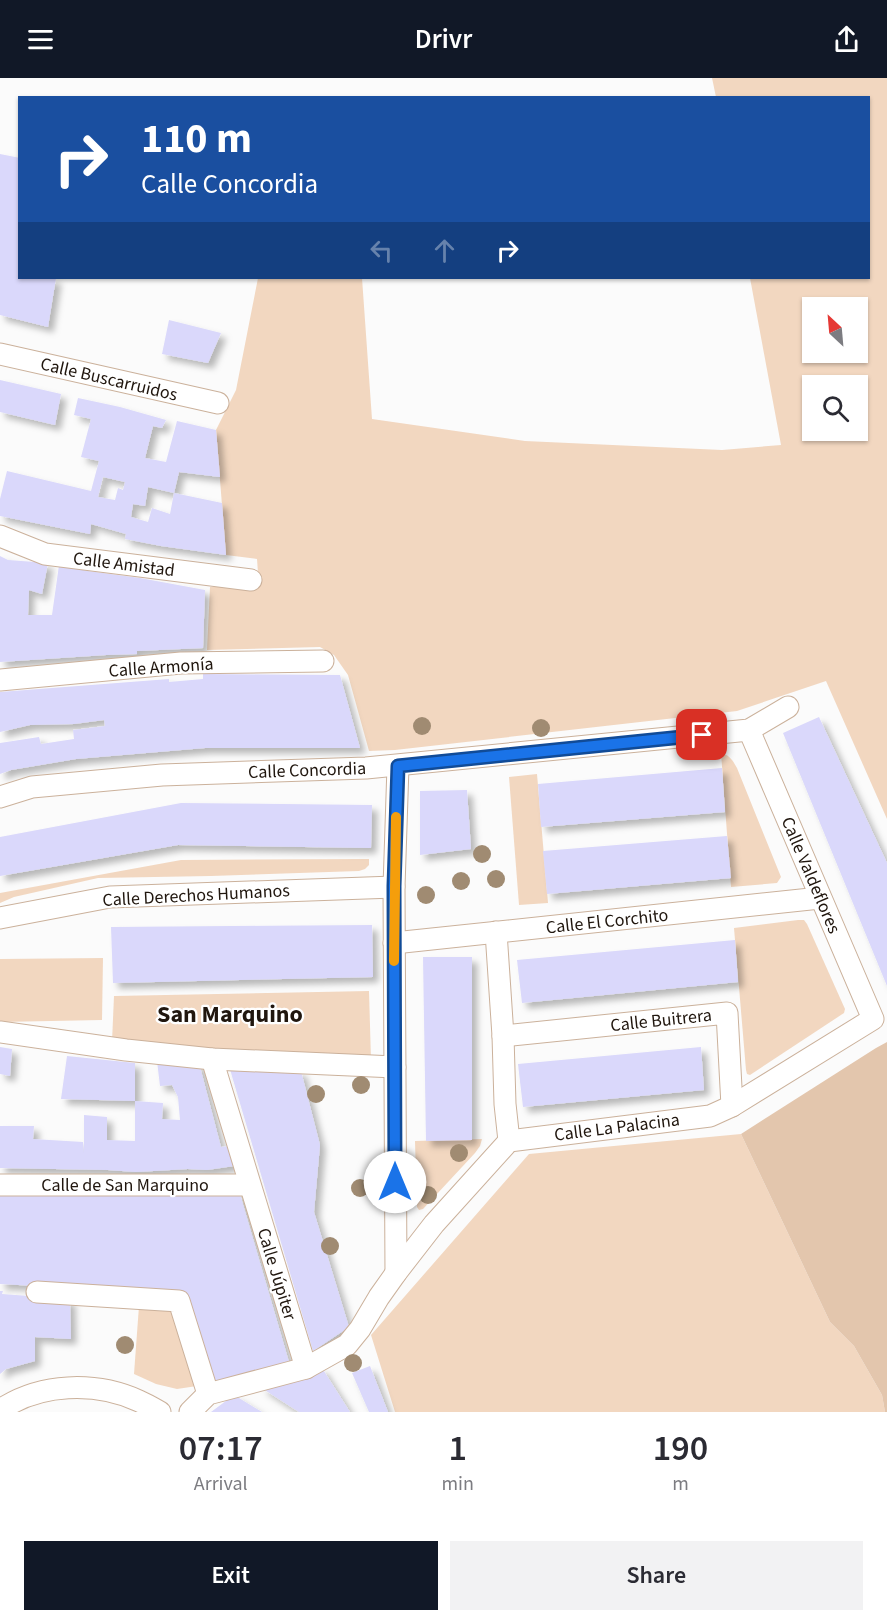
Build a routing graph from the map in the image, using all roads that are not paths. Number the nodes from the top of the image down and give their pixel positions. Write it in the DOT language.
graph roads {
  1 [pos="0,354"];
  2 [pos="218,403"];
  3 [pos="0,536"];
  4 [pos="251,580"];
  5 [pos="323,661"];
  6 [pos="0,680"];
  7 [pos="788,707"];
  8 [pos="749,730"];
  9 [pos="398,766"];
  10 [pos="0,797"];
  11 [pos="394,886"];
  12 [pos="820,898"];
  13 [pos="0,918"];
  14 [pos="496,932"];
  15 [pos="394,943"];
  16 [pos="873,1019"];
  17 [pos="0,1032"];
  18 [pos="503,1036"];
  19 [pos="212,1059"];
  20 [pos="395,1067"];
  21 [pos="732,1106"];
  22 [pos="509,1141"];
  23 [pos="0,1185"];
  24 [pos="249,1185"];
  25 [pos="396,1273"];
  26 [pos="37,1292"];
  27 [pos="306,1368"];
  28 [pos="208,1394"];
  29 [pos="0,1410"];
  30 [pos="160,1412"];
  31 [pos="190,1412"];
  1 -- 2 [label="street, Calle Buscarruidos"];
  3 -- 4 [label="street, Calle Amistad"];
  5 -- 6 [label="street, Calle Armonía"];
  7 -- 8 [label="street, Calle Concordia"];
  8 -- 9 [label="street, Calle Concordia"];
  8 -- 12 [label="street, Calle Valdeflores"];
  9 -- 10 [label="street, Calle Concordia"];
  9 -- 11 [label="street"];
  11 -- 13 [label="street, Calle Derechos Humanos"];
  11 -- 15 [label="street"];
  12 -- 14 [label="street, Calle El Corchito"];
  12 -- 16 [label="street, Calle Valdeflores"];
  14 -- 15 [label="street, Calle El Corchito"];
  14 -- 18 [label="street"];
  15 -- 20 [label="street"];
  16 -- 21 [label="street, Calle La Palacina"];
  17 -- 19 [label="street"];
  18 -- 21 [label="street, Calle Buitrera"];
  18 -- 22 [label="street"];
  19 -- 20 [label="street"];
  19 -- 24 [label="street, Calle Júpiter"];
  20 -- 25 [label="street"];
  21 -- 22 [label="street, Calle La Palacina"];
  22 -- 25 [label="street"];
  23 -- 24 [label="street, Calle de San Marquino"];
  24 -- 27 [label="street, Calle Júpiter"];
  25 -- 27 [label="street"];
  26 -- 28 [label="street"];
  27 -- 28 [label="street"];
  28 -- 31 [label="street"];
  29 -- 30 [label="street"];
}
